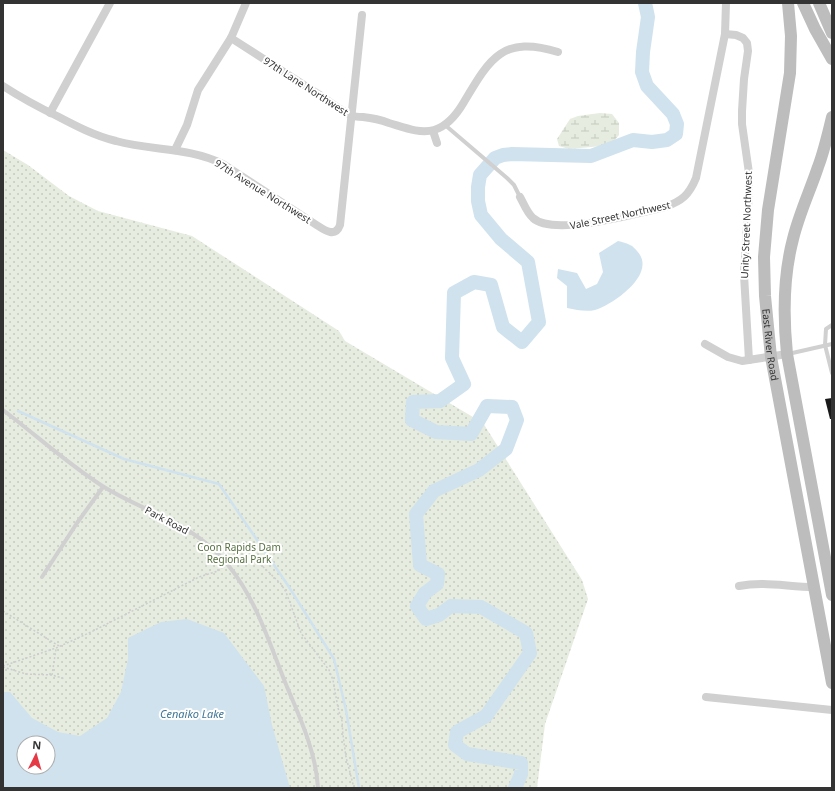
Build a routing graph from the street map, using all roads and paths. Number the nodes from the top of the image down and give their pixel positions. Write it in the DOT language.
graph roads {
  1 [pos="110,3"];
  2 [pos="246,3"];
  3 [pos="726,3"];
  4 [pos="788,3"];
  5 [pos="803,3"];
  6 [pos="821,8"];
  7 [pos="362,15"];
  8 [pos="832,33"];
  9 [pos="725,34"];
  10 [pos="231,38"];
  11 [pos="558,52"];
  12 [pos="832,59"];
  13 [pos="3,86"];
  14 [pos="50,113"];
  15 [pos="351,116"];
  16 [pos="832,117"];
  17 [pos="445,125"];
  18 [pos="433,131"];
  19 [pos="437,143"];
  20 [pos="175,150"];
  21 [pos="520,197"];
  22 [pos="832,325"];
  23 [pos="705,344"];
  24 [pos="832,344"];
  25 [pos="825,345"];
  26 [pos="787,354"];
  27 [pos="771,357"];
  28 [pos="749,360"];
  29 [pos="831,365"];
  30 [pos="832,373"];
  31 [pos="3,410"];
  32 [pos="104,487"];
  33 [pos="227,564"];
  34 [pos="42,577"];
  35 [pos="739,586"];
  36 [pos="814,586"];
  37 [pos="832,595"];
  38 [pos="3,611"];
  39 [pos="829,644"];
  40 [pos="59,646"];
  41 [pos="56,648"];
  42 [pos="3,667"];
  43 [pos="52,675"];
  44 [pos="66,680"];
  45 [pos="832,683"];
  46 [pos="706,697"];
  47 [pos="832,710"];
  48 [pos="318,788"];
  49 [pos="354,788"];
  1 -- 14 [label="street"];
  2 -- 10 [label="street"];
  3 -- 9 [label="street, Vale Street Northwest"];
  4 -- 27 [label="main road, East River Road"];
  5 -- 12 [label="main road"];
  6 -- 8 [label="main road"];
  7 -- 15 [label="street"];
  9 -- 21 [label="street, Vale Street Northwest"];
  9 -- 28 [label="street, Unity Street Northwest"];
  10 -- 15 [label="street, 97th Lane Northwest"];
  10 -- 20 [label="street"];
  11 -- 17 [label="street, 97th Lane Northwest"];
  13 -- 14 [label="street, 97th Avenue Northwest"];
  14 -- 20 [label="street, 97th Avenue Northwest"];
  15 -- 18 [label="street, 97th Lane Northwest"];
  15 -- 20 [label="street, 97th Avenue Northwest"];
  16 -- 26 [label="main road, East River Road"];
  17 -- 18 [label="street, 97th Lane Northwest"];
  17 -- 21 [label="lane, Vale Street Northwest"];
  18 -- 19 [label="street"];
  22 -- 25 [label="lane"];
  23 -- 28 [label="street"];
  24 -- 25 [label="lane"];
  25 -- 26 [label="lane"];
  25 -- 29 [label="lane"];
  26 -- 27 [label="street"];
  26 -- 37 [label="main road, East River Road"];
  27 -- 28 [label="street"];
  27 -- 36 [label="main road, East River Road"];
  29 -- 30 [label="lane"];
  31 -- 32 [label="lane, Park Road"];
  32 -- 33 [label="lane, Park Road"];
  32 -- 34 [label="lane"];
  33 -- 40 [label="path"];
  33 -- 48 [label="lane, Park Road"];
  33 -- 49 [label="path"];
  35 -- 36 [label="street"];
  36 -- 39 [label="main road, East River Road"];
  38 -- 40 [label="path"];
  39 -- 45 [label="main road, East River Road"];
  40 -- 41 [label="path"];
  41 -- 42 [label="path"];
  41 -- 43 [label="path"];
  42 -- 43 [label="path"];
  43 -- 44 [label="path"];
  46 -- 47 [label="street"];
}
